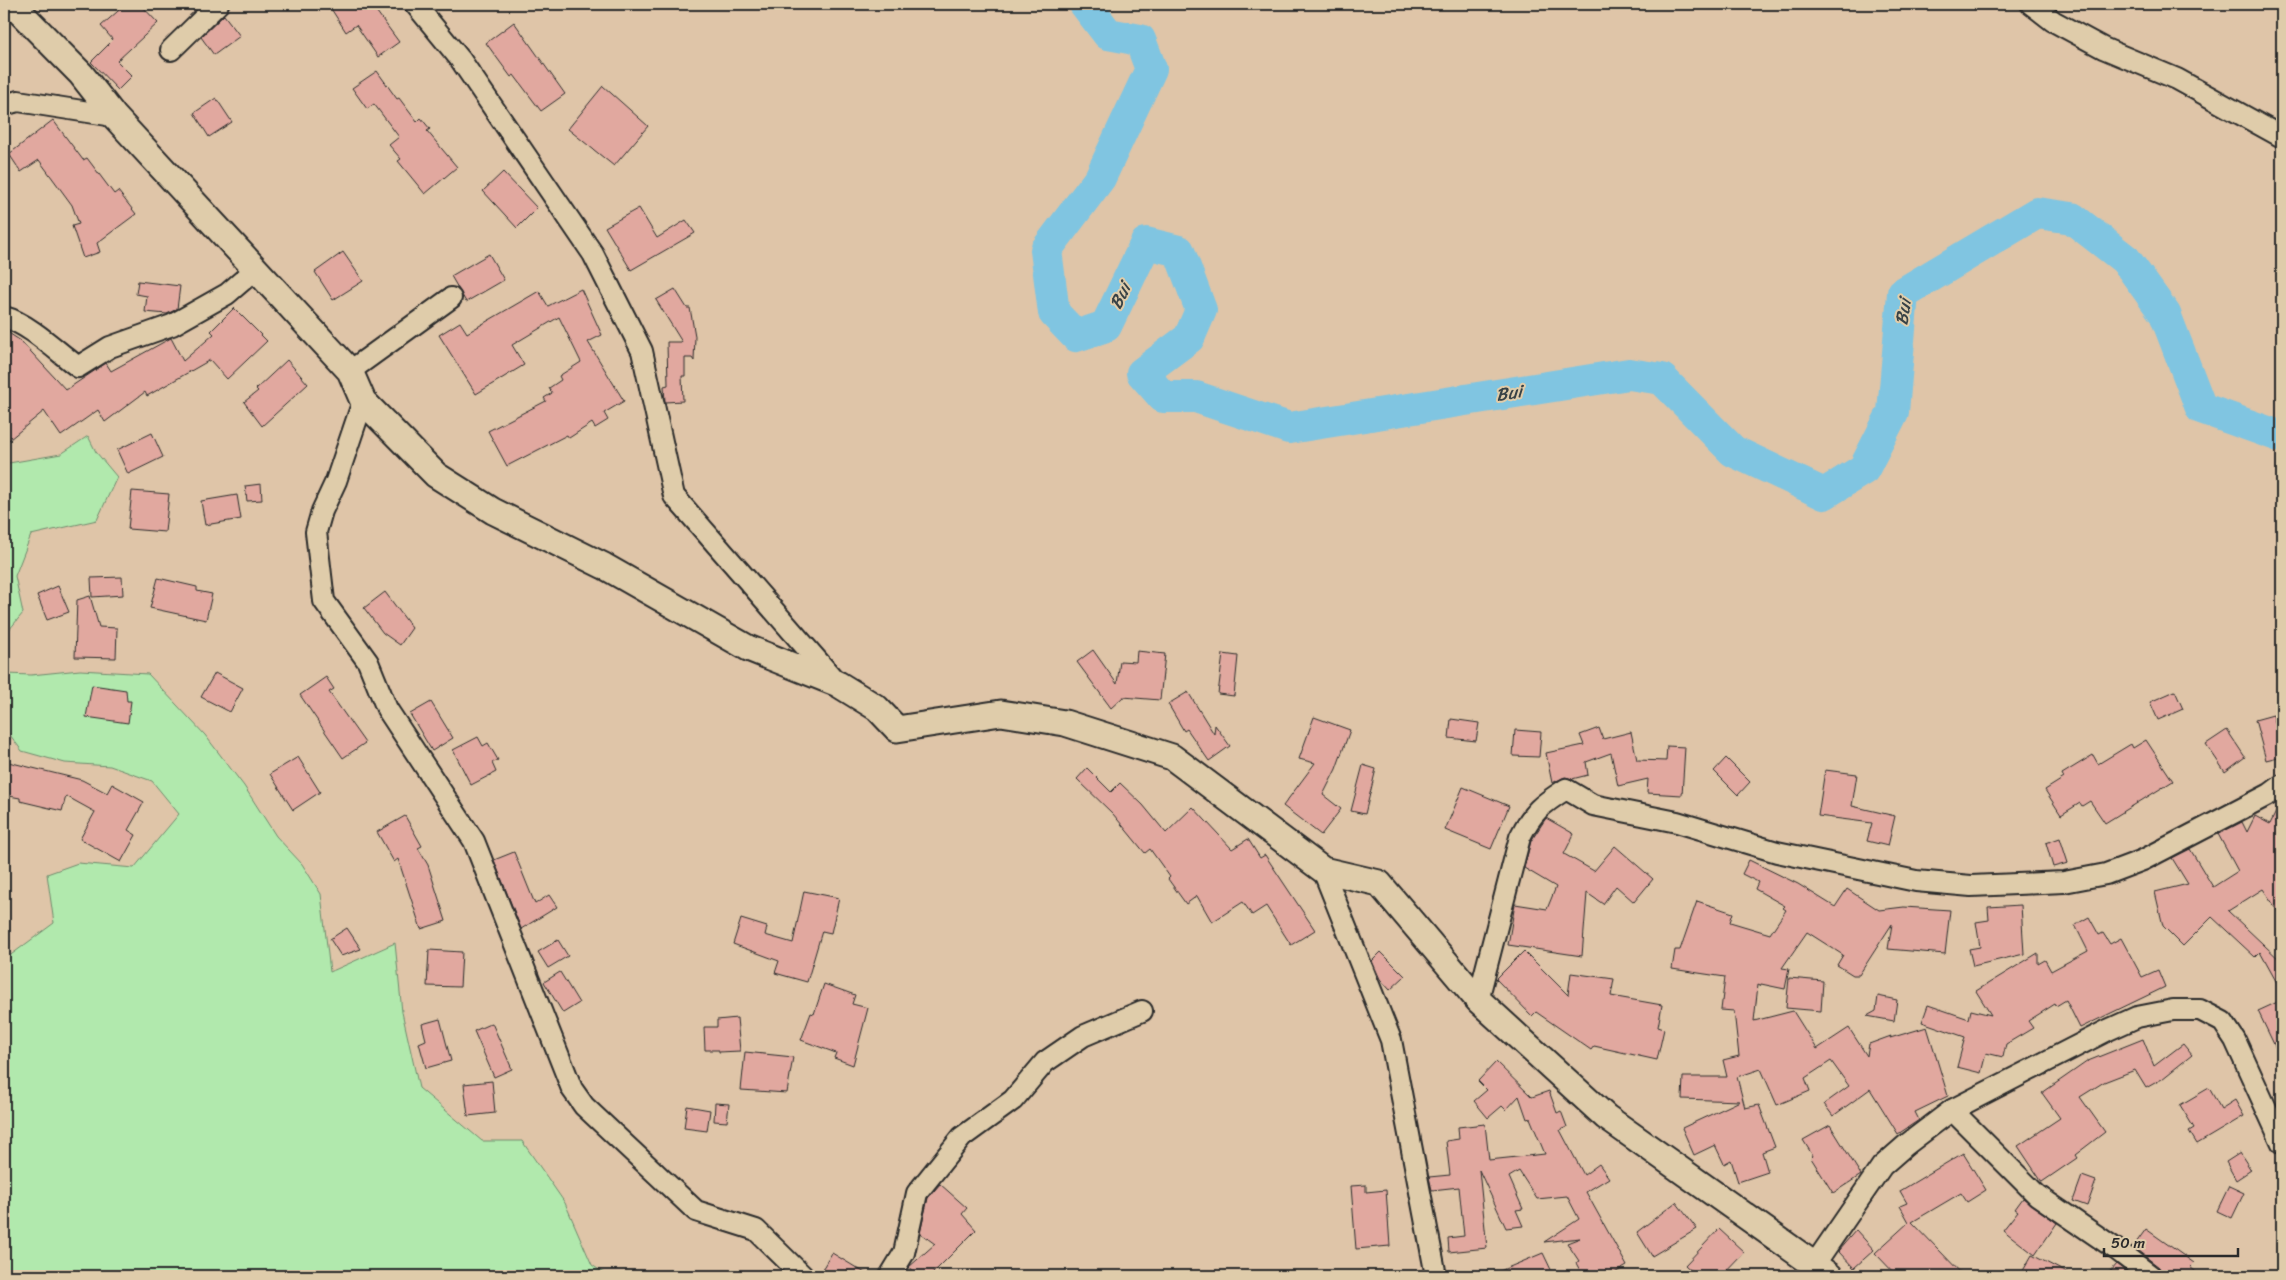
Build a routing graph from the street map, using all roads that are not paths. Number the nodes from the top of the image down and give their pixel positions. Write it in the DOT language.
graph roads {
  1 [pos="12,4"];
  2 [pos="218,4"];
  3 [pos="415,4"];
  4 [pos="2032,4"];
  5 [pos="171,50"];
  6 [pos="4,105"];
  7 [pos="114,116"];
  8 [pos="2282,137"];
  9 [pos="256,269"];
  10 [pos="451,298"];
  11 [pos="4,317"];
  12 [pos="350,371"];
  13 [pos="362,401"];
  14 [pos="838,684"];
  15 [pos="2282,785"];
  16 [pos="1323,870"];
  17 [pos="1478,1000"];
  18 [pos="1142,1011"];
  19 [pos="1952,1110"];
  20 [pos="2282,1143"];
  21 [pos="1822,1271"];
  22 [pos="802,1276"];
  23 [pos="890,1276"];
  24 [pos="1436,1276"];
  25 [pos="2151,1276"];
  1 -- 7 [label="street"];
  2 -- 5 [label="street"];
  3 -- 14 [label="street"];
  4 -- 8 [label="street"];
  6 -- 7 [label="street"];
  7 -- 9 [label="street"];
  9 -- 11 [label="street"];
  9 -- 12 [label="street"];
  10 -- 12 [label="street"];
  12 -- 13 [label="street"];
  13 -- 14 [label="street"];
  13 -- 22 [label="street"];
  14 -- 16 [label="street"];
  15 -- 17 [label="street"];
  16 -- 17 [label="street"];
  16 -- 24 [label="street"];
  17 -- 21 [label="street"];
  18 -- 23 [label="street"];
  19 -- 20 [label="street"];
  19 -- 21 [label="street"];
  19 -- 25 [label="street"];
}
